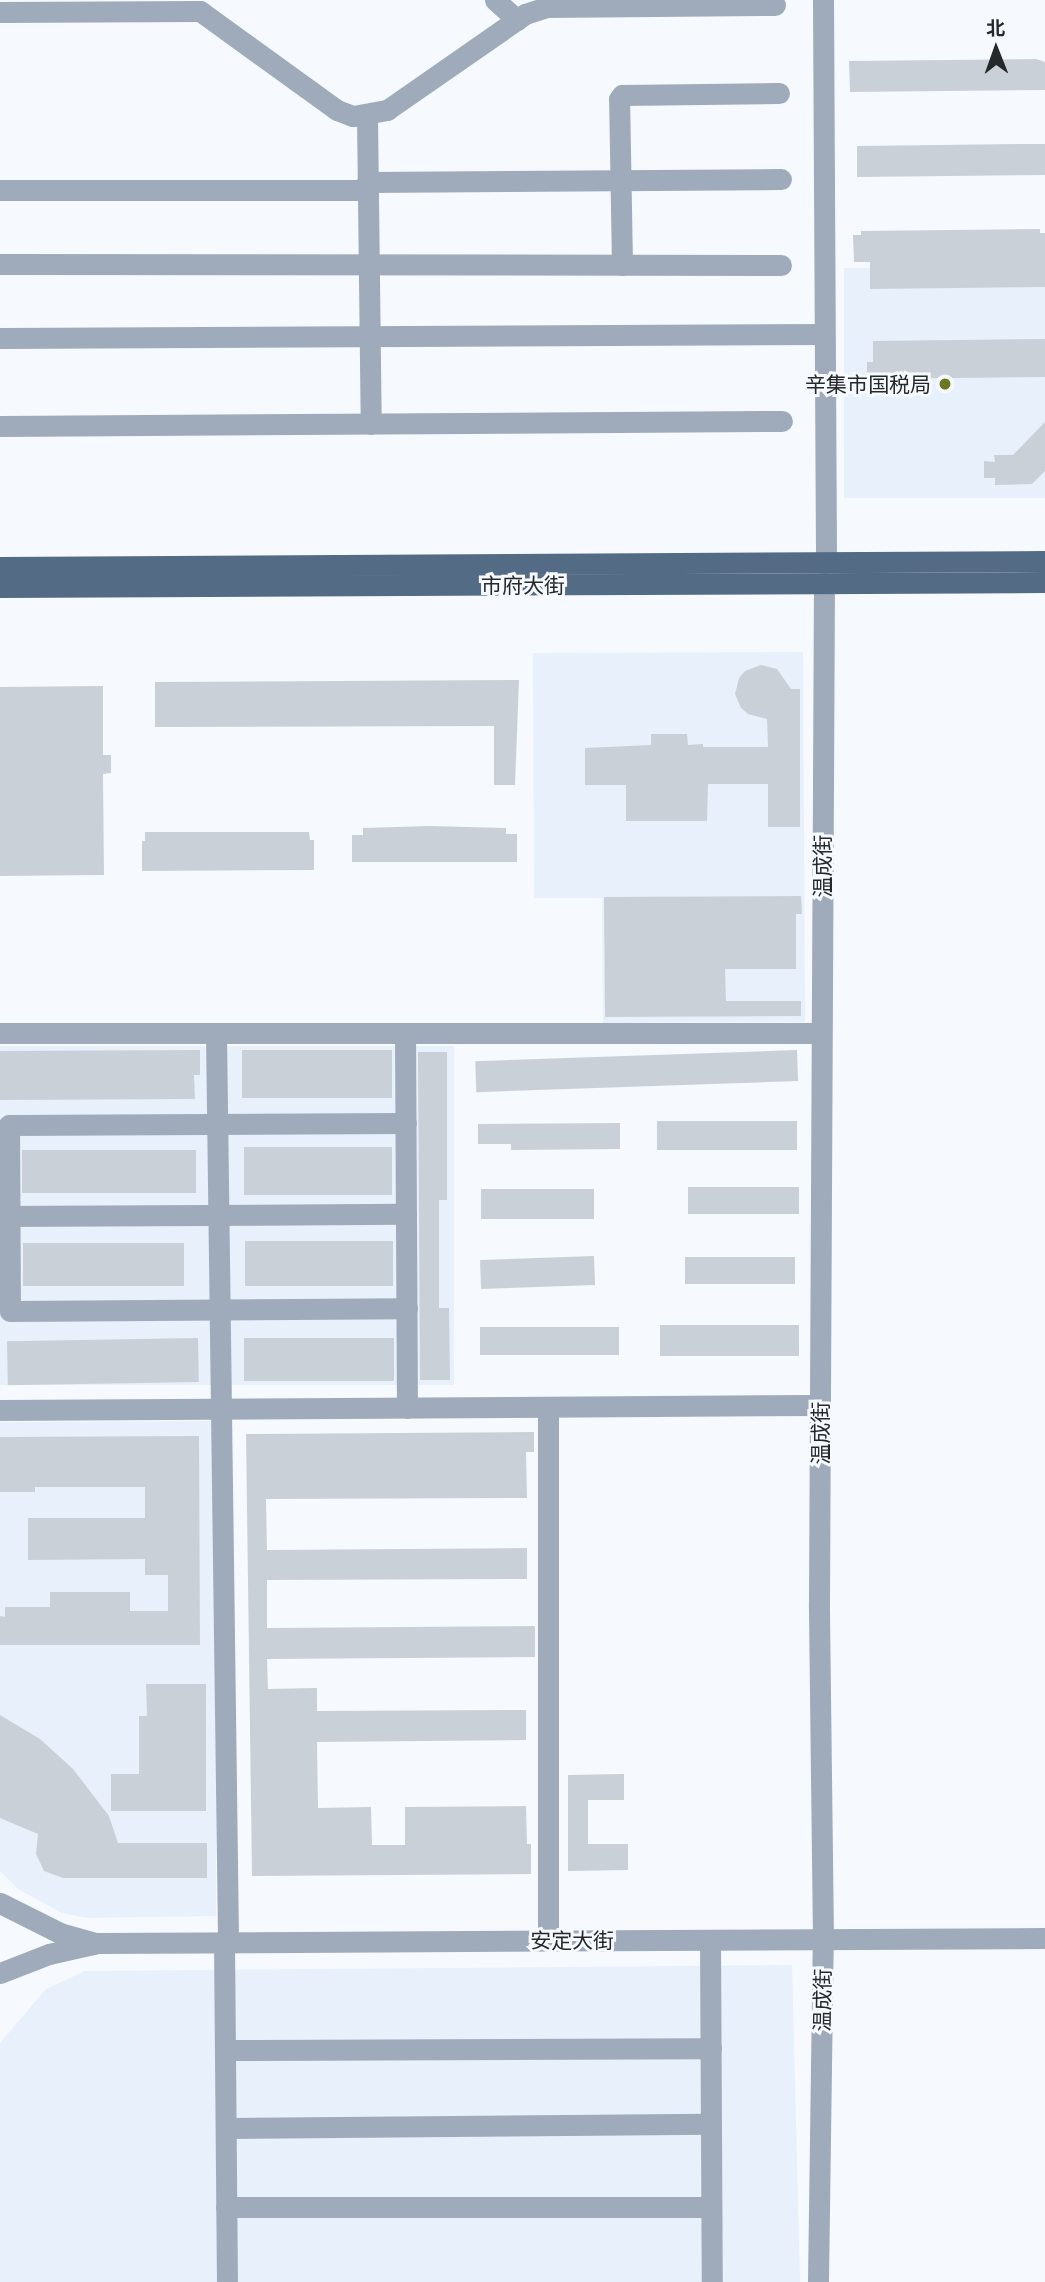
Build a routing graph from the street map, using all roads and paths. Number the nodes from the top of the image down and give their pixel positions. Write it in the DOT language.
graph roads {
  1 [pos="495,0"];
  2 [pos="823,0"];
  3 [pos="641,3"];
  4 [pos="775,5"];
  5 [pos="205,6"];
  6 [pos="0,12"];
  7 [pos="517,20"];
  8 [pos="779,93"];
  9 [pos="367,116"];
  10 [pos="781,179"];
  11 [pos="620,180"];
  12 [pos="368,186"];
  13 [pos="0,190"];
  14 [pos="0,264"];
  15 [pos="622,265"];
  16 [pos="781,265"];
  17 [pos="369,266"];
  18 [pos="824,334"];
  19 [pos="369,336"];
  20 [pos="0,338"];
  21 [pos="782,421"];
  22 [pos="370,424"];
  23 [pos="0,426"];
  24 [pos="1045,561"];
  25 [pos="0,566"];
  26 [pos="825,573"];
  27 [pos="1045,582"];
  28 [pos="0,587"];
  29 [pos="0,1033"];
  30 [pos="216,1033"];
  31 [pos="405,1033"];
  32 [pos="821,1033"];
  33 [pos="406,1123"];
  34 [pos="217,1124"];
  35 [pos="406,1214"];
  36 [pos="219,1215"];
  37 [pos="5,1216"];
  38 [pos="407,1308"];
  39 [pos="220,1310"];
  40 [pos="820,1405"];
  41 [pos="548,1407"];
  42 [pos="407,1408"];
  43 [pos="221,1409"];
  44 [pos="0,1410"];
  45 [pos="0,1903"];
  46 [pos="1045,1938"];
  47 [pos="823,1939"];
  48 [pos="710,1940"];
  49 [pos="548,1941"];
  50 [pos="226,1942"];
  51 [pos="98,1943"];
  52 [pos="0,1973"];
  53 [pos="710,2048"];
  54 [pos="225,2050"];
  55 [pos="711,2124"];
  56 [pos="226,2128"];
  57 [pos="226,2207"];
  58 [pos="711,2207"];
  59 [pos="227,2282"];
  60 [pos="712,2282"];
  61 [pos="818,2282"];
  1 -- 7 [label="street"];
  2 -- 18 [label="street, 温成街"];
  3 -- 4 [label="street"];
  3 -- 7 [label="street"];
  5 -- 6 [label="street"];
  5 -- 9 [label="street"];
  7 -- 9 [label="street"];
  8 -- 11 [label="street"];
  9 -- 12 [label="street"];
  10 -- 11 [label="street"];
  11 -- 12 [label="street"];
  11 -- 15 [label="street"];
  12 -- 13 [label="street"];
  12 -- 17 [label="street"];
  14 -- 17 [label="street"];
  15 -- 16 [label="street"];
  15 -- 17 [label="street"];
  17 -- 19 [label="street"];
  18 -- 19 [label="street"];
  18 -- 26 [label="street, 温成街"];
  19 -- 20 [label="street"];
  19 -- 22 [label="street"];
  21 -- 22 [label="street"];
  22 -- 23 [label="street"];
  24 -- 26 [label="main road, 市府大街"];
  25 -- 26 [label="main road, 市府大街"];
  26 -- 27 [label="main road, 市府大街"];
  26 -- 28 [label="main road, 市府大街"];
  26 -- 32 [label="street, 温成街"];
  29 -- 30 [label="street"];
  30 -- 31 [label="street"];
  30 -- 34 [label="street"];
  31 -- 32 [label="street"];
  31 -- 33 [label="street"];
  32 -- 40 [label="street, 温成街"];
  33 -- 34 [label="street"];
  33 -- 35 [label="street"];
  34 -- 36 [label="street"];
  34 -- 37 [label="street"];
  35 -- 36 [label="street"];
  35 -- 38 [label="street"];
  36 -- 37 [label="street"];
  36 -- 39 [label="street"];
  37 -- 39 [label="street"];
  38 -- 39 [label="street"];
  38 -- 42 [label="street"];
  39 -- 43 [label="street"];
  40 -- 41 [label="street"];
  40 -- 47 [label="street, 温成街"];
  41 -- 42 [label="street"];
  41 -- 49 [label="street"];
  42 -- 43 [label="street"];
  43 -- 44 [label="street"];
  43 -- 50 [label="street"];
  45 -- 51 [label="street"];
  46 -- 47 [label="street, 安定大街"];
  47 -- 48 [label="street, 安定大街"];
  47 -- 61 [label="street, 温成街"];
  48 -- 49 [label="street, 安定大街"];
  48 -- 53 [label="street"];
  49 -- 50 [label="street, 安定大街"];
  50 -- 51 [label="street, 安定大街"];
  50 -- 54 [label="street"];
  51 -- 52 [label="street"];
  53 -- 54 [label="street"];
  53 -- 55 [label="street"];
  54 -- 56 [label="street"];
  55 -- 56 [label="street"];
  55 -- 58 [label="street"];
  56 -- 57 [label="street"];
  57 -- 58 [label="street"];
  57 -- 59 [label="street"];
  58 -- 60 [label="street"];
}
